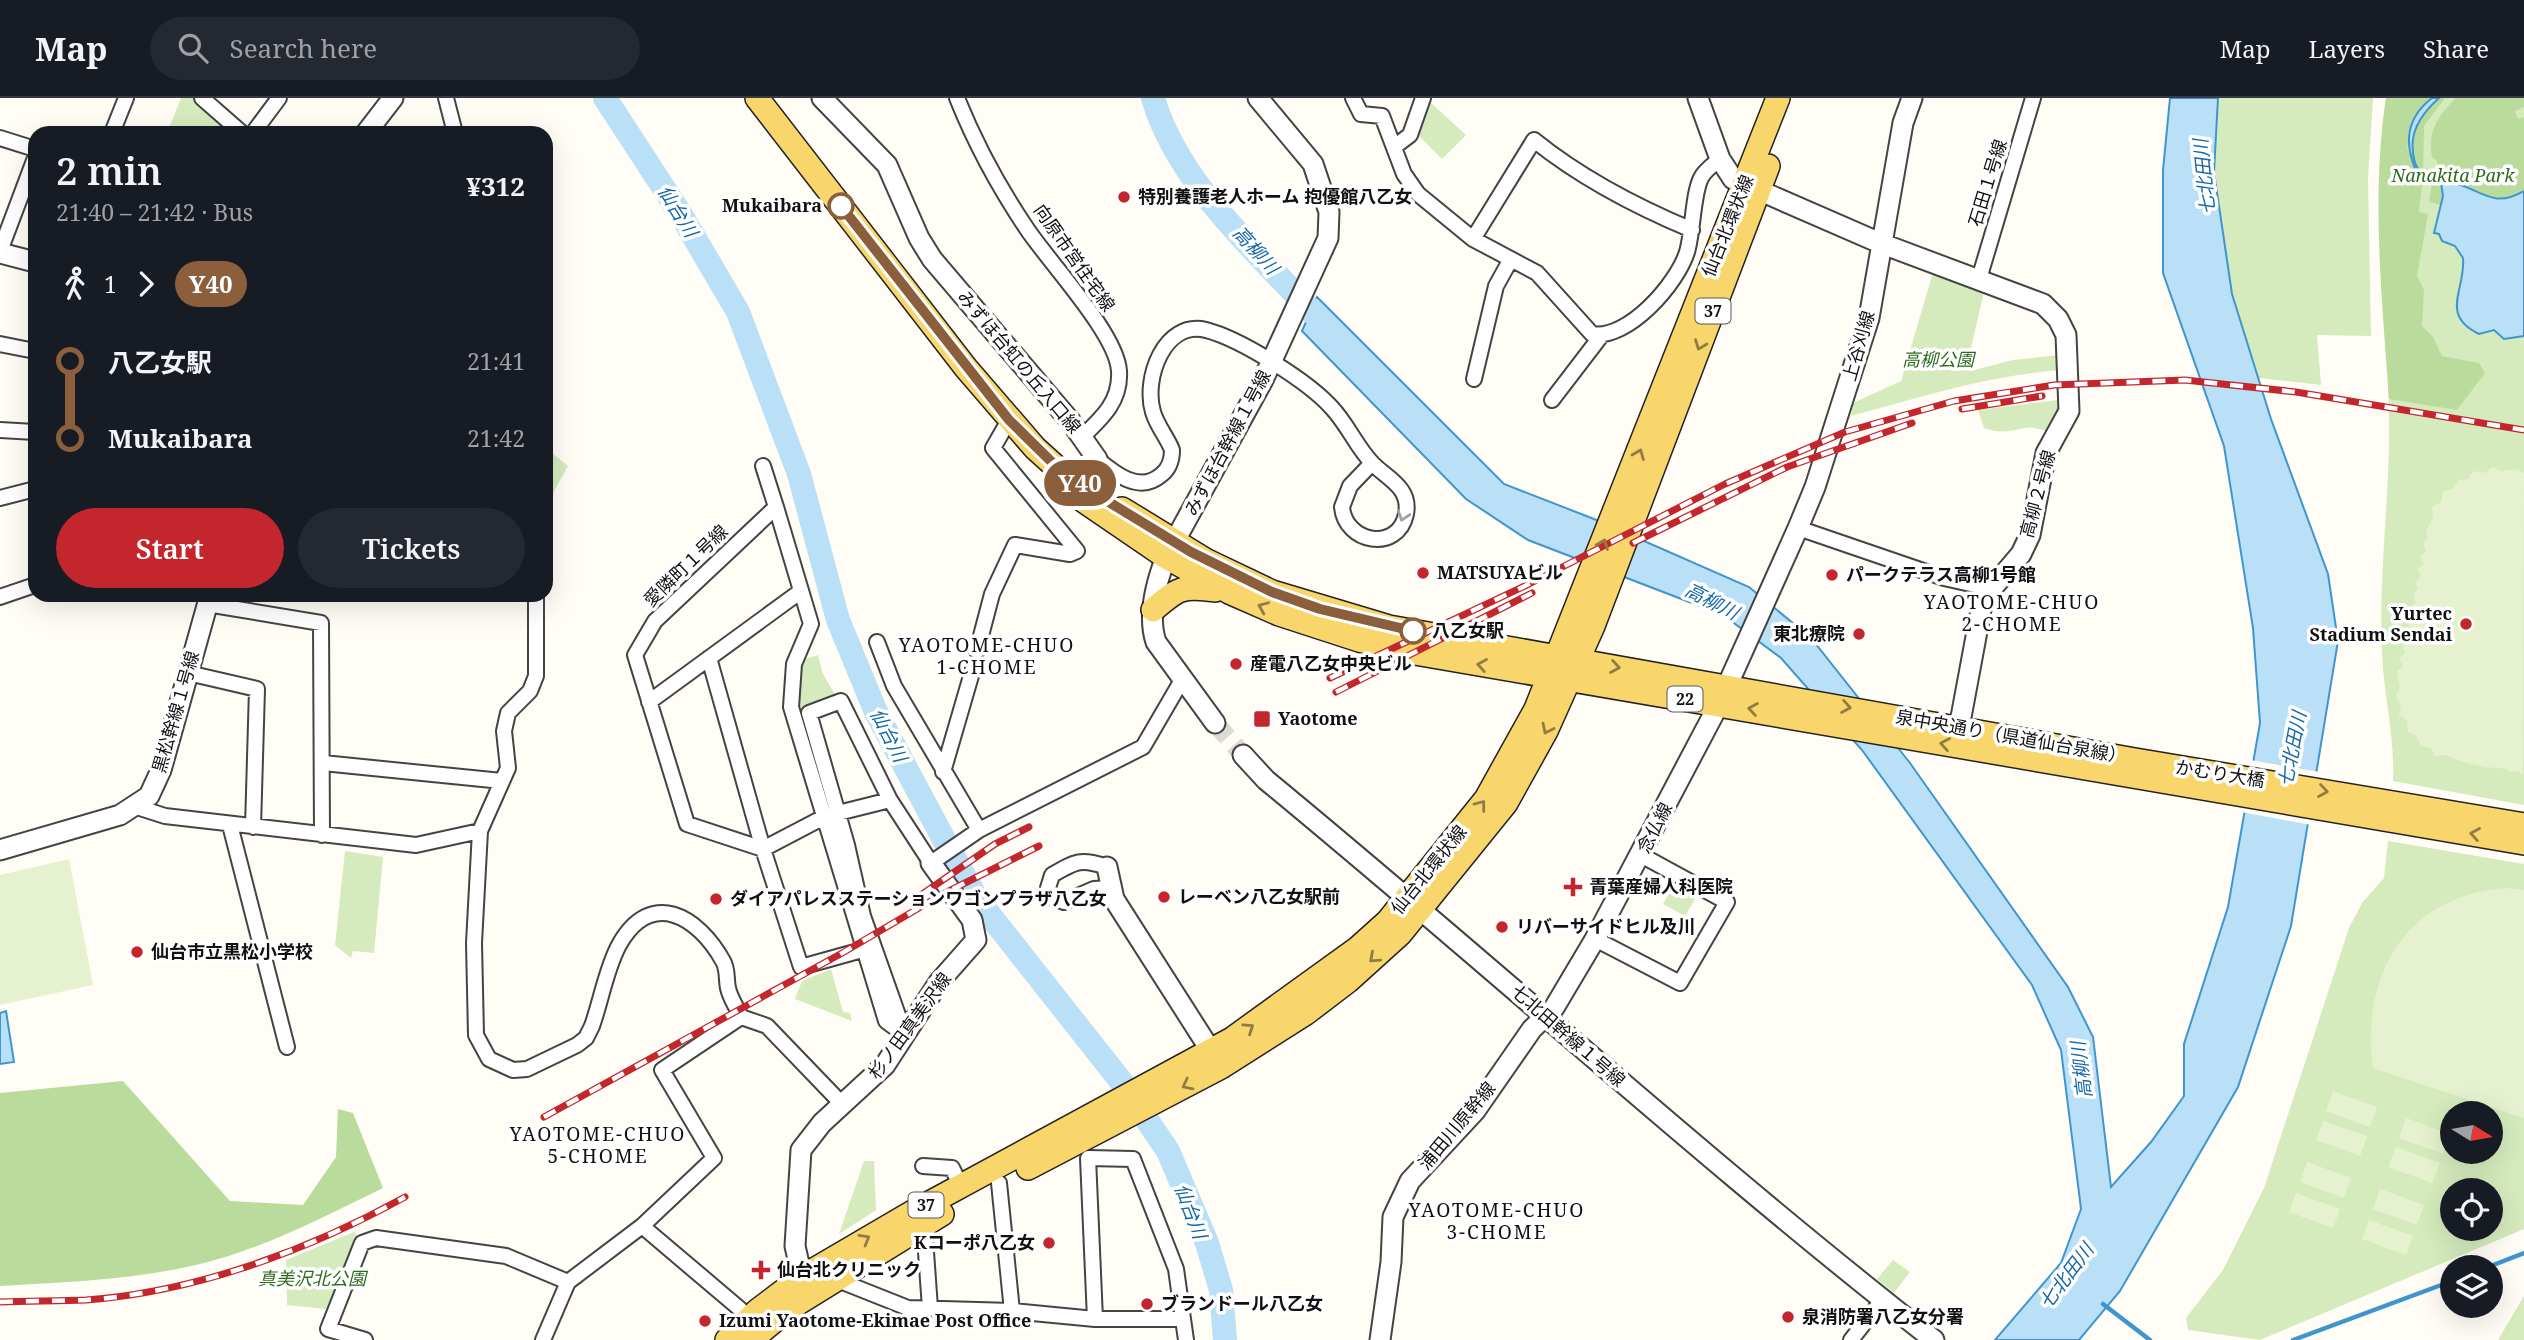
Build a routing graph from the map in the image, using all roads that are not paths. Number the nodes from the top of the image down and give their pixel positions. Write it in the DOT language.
graph roads {
  1 [pos="126,98"];
  2 [pos="202,98"];
  3 [pos="279,98"];
  4 [pos="393,98"];
  5 [pos="446,98"];
  6 [pos="757,98"];
  7 [pos="822,98"];
  8 [pos="957,98"];
  9 [pos="1258,98"];
  10 [pos="1353,98"];
  11 [pos="1423,98"];
  12 [pos="1698,98"];
  13 [pos="1778,98"];
  14 [pos="1794,98"];
  15 [pos="1912,98"];
  16 [pos="2033,98"];
  17 [pos="115,126"];
  18 [pos="234,126"];
  19 [pos="258,126"];
  20 [pos="371,126"];
  21 [pos="453,126"];
  22 [pos="0,138"];
  23 [pos="28,147"];
  24 [pos="1394,147"];
  25 [pos="1720,159"];
  26 [pos="28,177"];
  27 [pos="1751,188"];
  28 [pos="1692,230"];
  29 [pos="1473,239"];
  30 [pos="1880,243"];
  31 [pos="0,252"];
  32 [pos="1511,259"];
  33 [pos="28,260"];
  34 [pos="1979,279"];
  35 [pos="1601,335"];
  36 [pos="0,344"];
  37 [pos="28,350"];
  38 [pos="1271,362"];
  39 [pos="1475,379"];
  40 [pos="1552,400"];
  41 [pos="1009,420"];
  42 [pos="0,430"];
  43 [pos="28,432"];
  44 [pos="1082,437"];
  45 [pos="1097,459"];
  46 [pos="1372,463"];
  47 [pos="763,466"];
  48 [pos="28,491"];
  49 [pos="0,498"];
  50 [pos="776,507"];
  51 [pos="1798,528"];
  52 [pos="1170,550"];
  53 [pos="28,587"];
  54 [pos="1993,589"];
  55 [pos="801,591"];
  56 [pos="1228,592"];
  57 [pos="0,597"];
  58 [pos="208,602"];
  59 [pos="219,602"];
  60 [pos="536,602"];
  61 [pos="1153,610"];
  62 [pos="877,642"];
  63 [pos="1746,642"];
  64 [pos="977,651"];
  65 [pos="709,658"];
  66 [pos="1564,668"];
  67 [pos="973,670"];
  68 [pos="188,673"];
  69 [pos="1182,680"];
  70 [pos="1723,695"];
  71 [pos="649,702"];
  72 [pos="1215,723"];
  73 [pos="1959,728"];
  74 [pos="1243,755"];
  75 [pos="323,763"];
  76 [pos="2134,768"];
  77 [pos="943,772"];
  78 [pos="502,781"];
  79 [pos="890,800"];
  80 [pos="137,807"];
  81 [pos="832,814"];
  82 [pos="2427,817"];
  83 [pos="230,825"];
  84 [pos="2524,825"];
  85 [pos="253,827"];
  86 [pos="480,831"];
  87 [pos="976,833"];
  88 [pos="322,835"];
  89 [pos="2524,843"];
  90 [pos="764,849"];
  91 [pos="0,850"];
  92 [pos="1641,855"];
  93 [pos="935,860"];
  94 [pos="1107,867"];
  95 [pos="1111,888"];
  96 [pos="1414,902"];
  97 [pos="1595,939"];
  98 [pos="862,950"];
  99 [pos="1549,1012"];
  100 [pos="741,1017"];
  101 [pos="905,1035"];
  102 [pos="287,1047"];
  103 [pos="1216,1058"];
  104 [pos="843,1105"];
  105 [pos="1118,1112"];
  106 [pos="922,1166"];
  107 [pos="999,1183"];
  108 [pos="961,1186"];
  109 [pos="924,1224"];
  110 [pos="642,1226"];
  111 [pos="802,1276"];
  112 [pos="835,1279"];
  113 [pos="568,1282"];
  114 [pos="1890,1305"];
  115 [pos="930,1308"];
  116 [pos="1012,1311"];
  117 [pos="1095,1319"];
  118 [pos="1182,1320"];
  119 [pos="752,1334"];
  120 [pos="365,1340"];
  121 [pos="544,1340"];
  122 [pos="727,1340"];
  123 [pos="1186,1340"];
  124 [pos="1380,1340"];
  125 [pos="1851,1340"];
  126 [pos="1934,1340"];
  1 -- 17 [label="street"];
  2 -- 18 [label="street"];
  3 -- 19 [label="street"];
  4 -- 20 [label="street"];
  5 -- 21 [label="street"];
  6 -- 41 [label="main road, 22"];
  7 -- 44 [label="street, みずほ台虹の丘入口線"];
  8 -- 44 [label="street, 向原市営住宅線"];
  9 -- 38 [label="street, みずほ台幹線１号線"];
  10 -- 24 [label="street"];
  11 -- 24 [label="street"];
  12 -- 25 [label="street"];
  13 -- 27 [label="main road, 仙台北環状線 / 37"];
  14 -- 27 [label="main road, 仙台北環状線 / 37"];
  15 -- 30 [label="street, 上谷刈線"];
  16 -- 34 [label="street, 石田１号線"];
  22 -- 23 [label="street"];
  24 -- 29 [label="street"];
  25 -- 27 [label="street"];
  25 -- 28 [label="street"];
  26 -- 31 [label="street"];
  27 -- 30 [label="street, 高柳２号線"];
  27 -- 66 [label="main road, 仙台北環状線 / 37"];
  28 -- 29 [label="street"];
  28 -- 35 [label="street"];
  29 -- 32 [label="street"];
  30 -- 34 [label="street, 高柳２号線"];
  30 -- 51 [label="street, 上谷刈線"];
  31 -- 33 [label="street"];
  32 -- 35 [label="street"];
  32 -- 39 [label="street"];
  34 -- 54 [label="street, 高柳２号線"];
  35 -- 40 [label="street"];
  36 -- 37 [label="street"];
  38 -- 45 [label="street, みずほ台虹の丘入口線"];
  38 -- 46 [label="street"];
  38 -- 52 [label="street, みずほ台幹線１号線"];
  41 -- 52 [label="main road, 22"];
  41 -- 64 [label="street"];
  42 -- 43 [label="street"];
  44 -- 45 [label="street, みずほ台虹の丘入口線"];
  46 -- 46 [label="street, one-way"];
  47 -- 50 [label="street"];
  48 -- 49 [label="street"];
  50 -- 55 [label="street"];
  50 -- 71 [label="street, 愛隣町１号線"];
  51 -- 54 [label="street"];
  51 -- 63 [label="street, 上谷刈線"];
  52 -- 56 [label="main road, 22"];
  52 -- 61 [label="street"];
  52 -- 66 [label="main road, 22"];
  53 -- 57 [label="street"];
  54 -- 73 [label="street, 高柳２号線"];
  55 -- 65 [label="street"];
  55 -- 81 [label="street"];
  56 -- 61 [label="main road"];
  66 -- 56 [label="main road, 22, one-way"];
  58 -- 68 [label="street, 黒松幹線１号線"];
  59 -- 75 [label="street"];
  60 -- 78 [label="street"];
  61 -- 69 [label="street"];
  62 -- 77 [label="street"];
  63 -- 70 [label="street, 念仏線"];
  65 -- 71 [label="street"];
  65 -- 90 [label="street"];
  66 -- 70 [label="main road, 22"];
  66 -- 96 [label="main road, 仙台北環状線 / 37"];
  67 -- 77 [label="street"];
  68 -- 80 [label="street, 黒松幹線１号線"];
  68 -- 85 [label="street"];
  69 -- 72 [label="street"];
  69 -- 87 [label="street"];
  70 -- 73 [label="main road, 泉中央通り（県道仙台泉線） / 22, one-way"];
  76 -- 70 [label="main road, 泉中央通り（県道仙台泉線） / 22, one-way"];
  70 -- 92 [label="street, 念仏線"];
  71 -- 90 [label="street, 愛隣町１号線"];
  73 -- 76 [label="main road, 泉中央通り（県道仙台泉線） / 22"];
  74 -- 96 [label="street, 七北田幹線１号線"];
  75 -- 78 [label="street"];
  75 -- 88 [label="street"];
  76 -- 82 [label="main road, かむり大橋 / 22"];
  77 -- 87 [label="street"];
  78 -- 86 [label="street"];
  79 -- 81 [label="street"];
  79 -- 81 [label="street"];
  79 -- 93 [label="street"];
  80 -- 83 [label="street"];
  80 -- 91 [label="street"];
  81 -- 90 [label="street"];
  81 -- 98 [label="street"];
  81 -- 101 [label="street"];
  82 -- 84 [label="main road, 22"];
  89 -- 82 [label="main road, 22, one-way"];
  83 -- 85 [label="street"];
  83 -- 102 [label="street"];
  85 -- 88 [label="street"];
  86 -- 88 [label="street"];
  86 -- 100 [label="street"];
  87 -- 93 [label="street"];
  90 -- 98 [label="street"];
  92 -- 97 [label="street, 念仏線"];
  92 -- 97 [label="street"];
  93 -- 101 [label="street, 杉ノ田真美沢線"];
  94 -- 95 [label="street"];
  94 -- 95 [label="street"];
  95 -- 103 [label="street"];
  96 -- 99 [label="street, 七北田幹線１号線"];
  96 -- 103 [label="main road, 仙台北環状線 / 37"];
  97 -- 99 [label="street, 念仏線"];
  98 -- 101 [label="street"];
  99 -- 114 [label="street, 七北田幹線１号線"];
  99 -- 124 [label="street, 浦田川原幹線"];
  100 -- 104 [label="street"];
  100 -- 110 [label="street"];
  101 -- 104 [label="street, 杉ノ田真美沢線"];
  103 -- 105 [label="main road, 仙台北環状線 / 37"];
  104 -- 111 [label="street, 杉ノ田真美沢線"];
  105 -- 107 [label="main road, 仙台北環状線 / 37"];
  105 -- 108 [label="main road, 仙台北環状線 / 37"];
  106 -- 108 [label="street"];
  107 -- 109 [label="main road, 仙台北環状線 / 37"];
  107 -- 116 [label="street"];
  111 -- 108 [label="main road, 仙台北環状線 / 37, one-way"];
  109 -- 112 [label="main road, 仙台北環状線 / 37"];
  109 -- 115 [label="street"];
  110 -- 113 [label="street"];
  110 -- 119 [label="street"];
  111 -- 119 [label="main road, 仙台北環状線 / 37"];
  112 -- 115 [label="street"];
  112 -- 119 [label="main road, 仙台北環状線 / 37"];
  113 -- 120 [label="street"];
  113 -- 121 [label="street"];
  114 -- 125 [label="street"];
  114 -- 126 [label="street, 七北田幹線１号線"];
  115 -- 116 [label="street"];
  116 -- 117 [label="street"];
  117 -- 118 [label="street"];
  117 -- 118 [label="street"];
  118 -- 123 [label="street"];
  119 -- 122 [label="main road, 仙台北環状線 / 37"];
}
